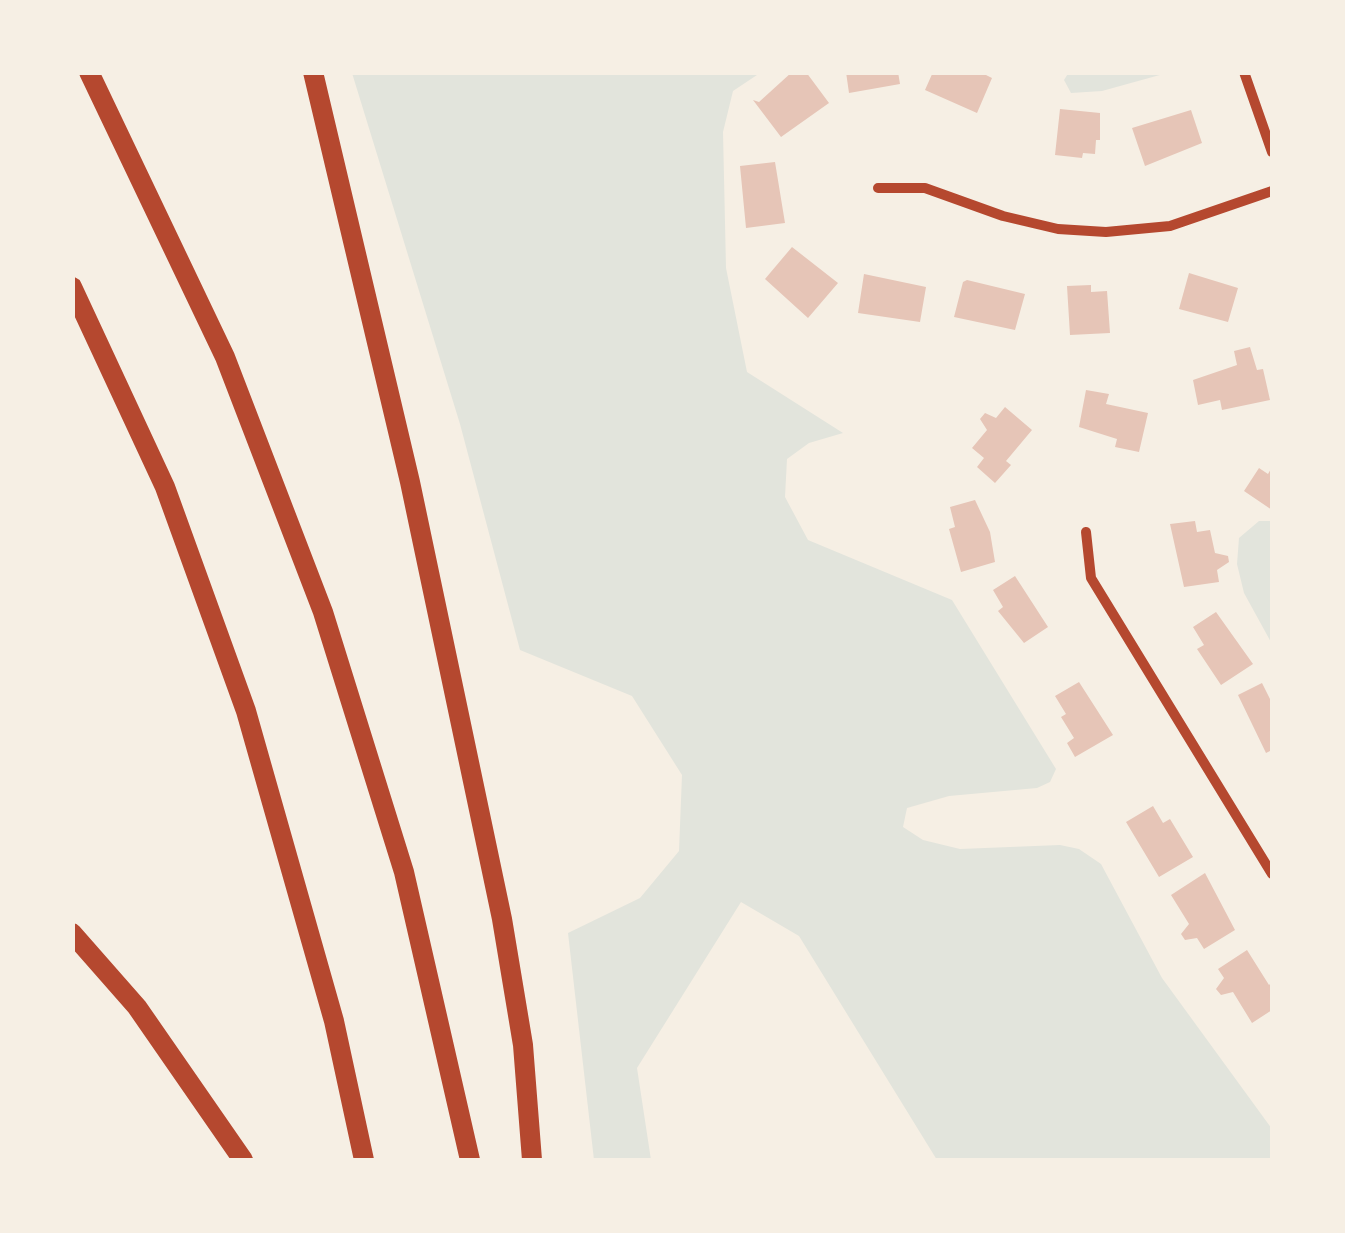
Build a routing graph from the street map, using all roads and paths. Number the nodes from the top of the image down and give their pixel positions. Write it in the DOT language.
graph roads {
  1 [pos="89,72"];
  2 [pos="313,72"];
  3 [pos="1244,72"];
  4 [pos="1272,152"];
  5 [pos="878,188"];
  6 [pos="1272,191"];
  7 [pos="72,287"];
  8 [pos="1086,532"];
  9 [pos="1272,874"];
  10 [pos="72,933"];
  11 [pos="243,1160"];
  12 [pos="364,1160"];
  13 [pos="470,1160"];
  14 [pos="532,1160"];
  1 -- 13 [label="highway"];
  2 -- 14 [label="highway"];
  3 -- 4 [label="street"];
  5 -- 6 [label="street"];
  7 -- 12 [label="highway"];
  8 -- 9 [label="street"];
  10 -- 11 [label="highway"];
}
